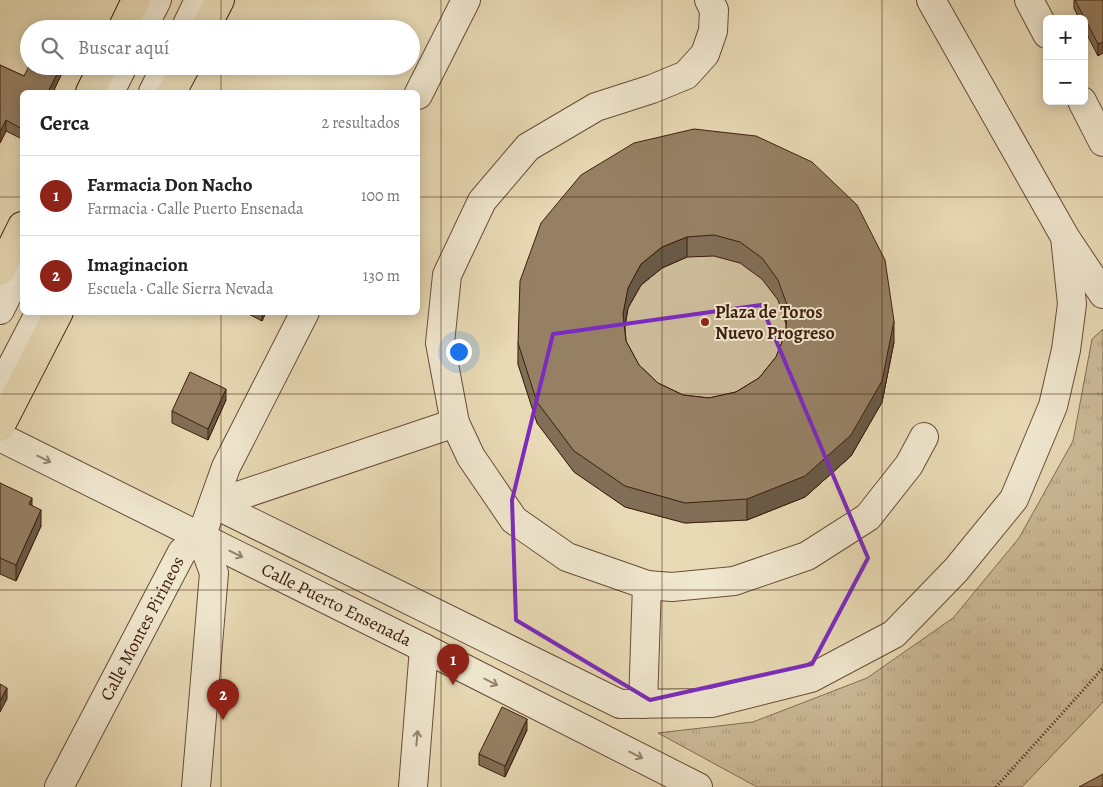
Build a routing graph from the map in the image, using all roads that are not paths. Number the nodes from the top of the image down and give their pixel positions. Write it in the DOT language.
graph roads {
  1 [pos="136,0"];
  2 [pos="157,0"];
  3 [pos="199,0"];
  4 [pos="220,0"];
  5 [pos="466,0"];
  6 [pos="709,0"];
  7 [pos="931,0"];
  8 [pos="1029,0"];
  9 [pos="126,20"];
  10 [pos="147,20"];
  11 [pos="189,20"];
  12 [pos="210,20"];
  13 [pos="1043,26"];
  14 [pos="98,75"];
  15 [pos="118,75"];
  16 [pos="162,75"];
  17 [pos="181,75"];
  18 [pos="91,90"];
  19 [pos="111,90"];
  20 [pos="154,90"];
  21 [pos="173,90"];
  22 [pos="420,90"];
  23 [pos="1084,105"];
  24 [pos="1103,142"];
  25 [pos="20,230"];
  26 [pos="1065,237"];
  27 [pos="20,269"];
  28 [pos="0,271"];
  29 [pos="1103,294"];
  30 [pos="0,310"];
  31 [pos="38,315"];
  32 [pos="57,315"];
  33 [pos="303,315"];
  34 [pos="0,389"];
  35 [pos="455,422"];
  36 [pos="0,427"];
  37 [pos="0,437"];
  38 [pos="924,437"];
  39 [pos="214,504"];
  40 [pos="201,537"];
  41 [pos="647,585"];
  42 [pos="424,648"];
  43 [pos="643,704"];
  44 [pos="59,787"];
  45 [pos="196,787"];
  46 [pos="413,787"];
  47 [pos="698,787"];
  1 -- 9 [label="main road"];
  2 -- 10 [label="street"];
  3 -- 11 [label="street"];
  4 -- 12 [label="main road"];
  5 -- 22 [label="street"];
  6 -- 35 [label="street"];
  7 -- 26 [label="street"];
  8 -- 13 [label="street"];
  14 -- 18 [label="main road"];
  15 -- 19 [label="street"];
  16 -- 20 [label="street"];
  17 -- 21 [label="main road"];
  23 -- 24 [label="street"];
  25 -- 28 [label="main road"];
  26 -- 29 [label="street"];
  26 -- 43 [label="street"];
  27 -- 30 [label="street"];
  31 -- 34 [label="street"];
  32 -- 36 [label="main road"];
  33 -- 39 [label="street, Calle Montes Pirineos"];
  35 -- 39 [label="street"];
  35 -- 41 [label="street"];
  37 -- 40 [label="street, Calle Puerto Ensenada, one-way"];
  38 -- 41 [label="street"];
  39 -- 40 [label="street, Calle Montes Pirineos"];
  39 -- 43 [label="street"];
  40 -- 42 [label="street, Calle Puerto Ensenada, one-way"];
  40 -- 44 [label="street, Calle Montes Pirineos"];
  40 -- 45 [label="street"];
  41 -- 43 [label="street"];
  46 -- 42 [label="street, one-way"];
  42 -- 47 [label="street, Calle Puerto Ensenada, one-way"];
}
